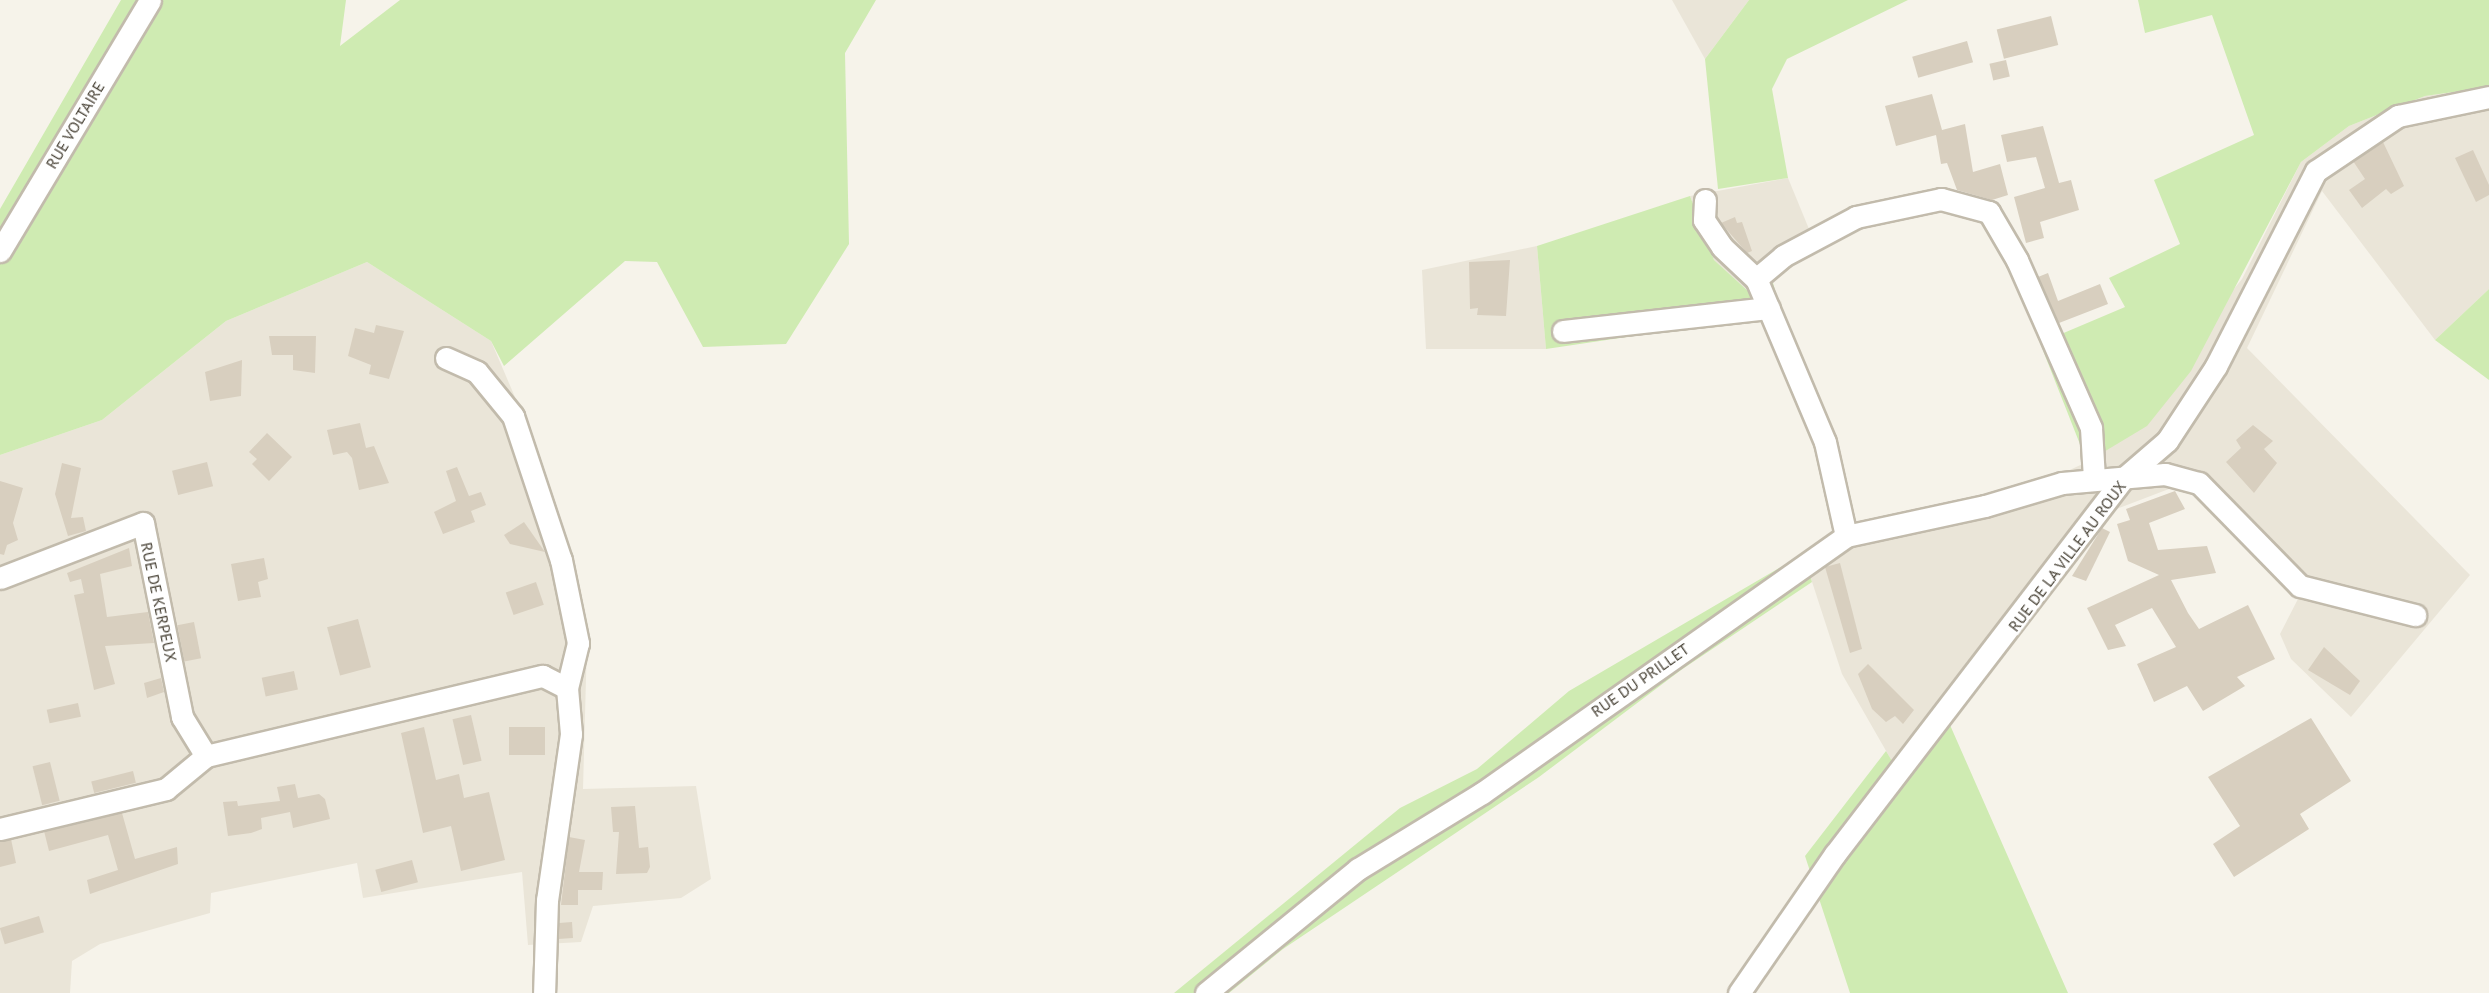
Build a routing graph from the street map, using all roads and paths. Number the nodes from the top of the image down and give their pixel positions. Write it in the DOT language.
graph roads {
  1 [pos="150,0"];
  2 [pos="2489,97"];
  3 [pos="1705,200"];
  4 [pos="0,250"];
  5 [pos="1756,279"];
  6 [pos="1769,308"];
  7 [pos="1563,331"];
  8 [pos="446,358"];
  9 [pos="2094,478"];
  10 [pos="2124,478"];
  11 [pos="1846,536"];
  12 [pos="0,578"];
  13 [pos="2415,615"];
  14 [pos="567,688"];
  15 [pos="206,756"];
  16 [pos="0,829"];
  17 [pos="544,993"];
  18 [pos="1206,993"];
  19 [pos="1740,993"];
  1 -- 4 [label="street, RUE VOLTAIRE"];
  2 -- 10 [label="street, RUE DE LA VILLE AU ROUX"];
  3 -- 5 [label="street"];
  5 -- 6 [label="street"];
  5 -- 9 [label="street"];
  6 -- 7 [label="street"];
  6 -- 11 [label="street"];
  8 -- 14 [label="street"];
  9 -- 10 [label="street, RUE DU PRILLET"];
  9 -- 11 [label="street, RUE DU PRILLET"];
  10 -- 13 [label="street, RUE DU PRILLET"];
  10 -- 19 [label="street, RUE DE LA VILLE AU ROUX"];
  11 -- 18 [label="street, RUE DU PRILLET"];
  12 -- 15 [label="street, RUE DE KERPEUX"];
  14 -- 15 [label="street"];
  14 -- 17 [label="street"];
  15 -- 16 [label="street"];
}
